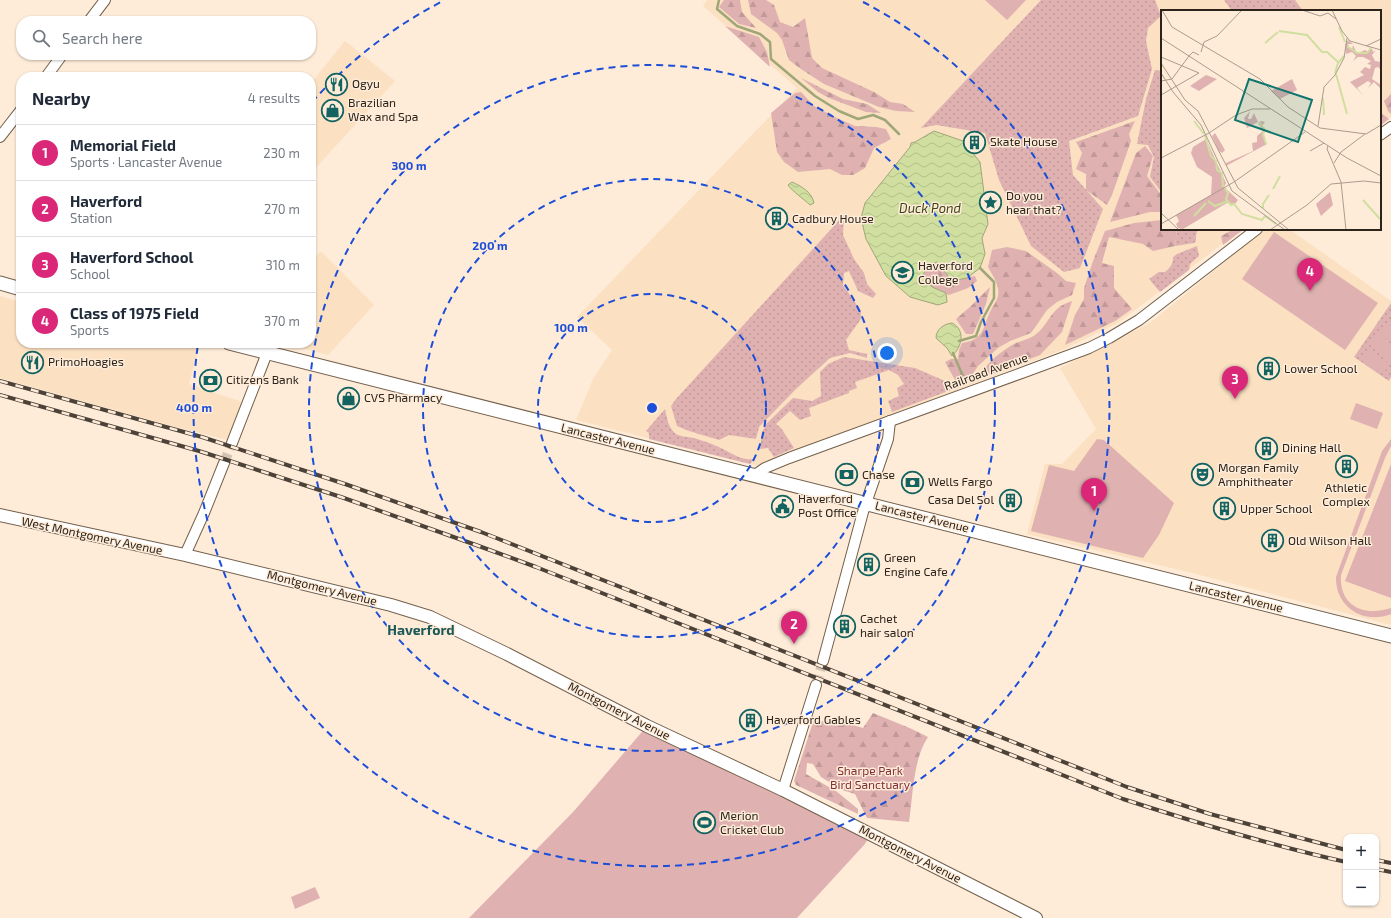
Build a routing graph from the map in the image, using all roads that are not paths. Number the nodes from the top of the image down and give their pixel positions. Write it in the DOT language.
graph roads {
  1 [pos="105,0"];
  2 [pos="92,16"];
  3 [pos="58,60"];
  4 [pos="50,72"];
  5 [pos="16,116"];
  6 [pos="1391,127"];
  7 [pos="1381,134"];
  8 [pos="0,137"];
  9 [pos="1256,230"];
  10 [pos="0,284"];
  11 [pos="16,288"];
  12 [pos="248,348"];
  13 [pos="267,353"];
  14 [pos="890,421"];
  15 [pos="232,444"];
  16 [pos="224,463"];
  17 [pos="755,476"];
  18 [pos="866,503"];
  19 [pos="0,516"];
  20 [pos="185,555"];
  21 [pos="1391,636"];
  22 [pos="823,661"];
  23 [pos="816,685"];
  24 [pos="783,790"];
  25 [pos="1036,918"];
  1 -- 2 [label="street"];
  3 -- 4 [label="street"];
  5 -- 8 [label="street"];
  6 -- 7 [label="street"];
  9 -- 14 [label="street, Railroad Avenue"];
  10 -- 11 [label="highway"];
  12 -- 13 [label="highway, Lancaster Avenue"];
  13 -- 15 [label="street"];
  13 -- 17 [label="highway, Lancaster Avenue"];
  14 -- 17 [label="street, Railroad Avenue"];
  14 -- 18 [label="street"];
  16 -- 20 [label="street"];
  17 -- 18 [label="highway, Lancaster Avenue"];
  18 -- 21 [label="highway, Lancaster Avenue"];
  18 -- 22 [label="street"];
  19 -- 20 [label="main road, West Montgomery Avenue"];
  20 -- 24 [label="main road, Montgomery Avenue"];
  23 -- 24 [label="street"];
  24 -- 25 [label="main road, Montgomery Avenue"];
}
